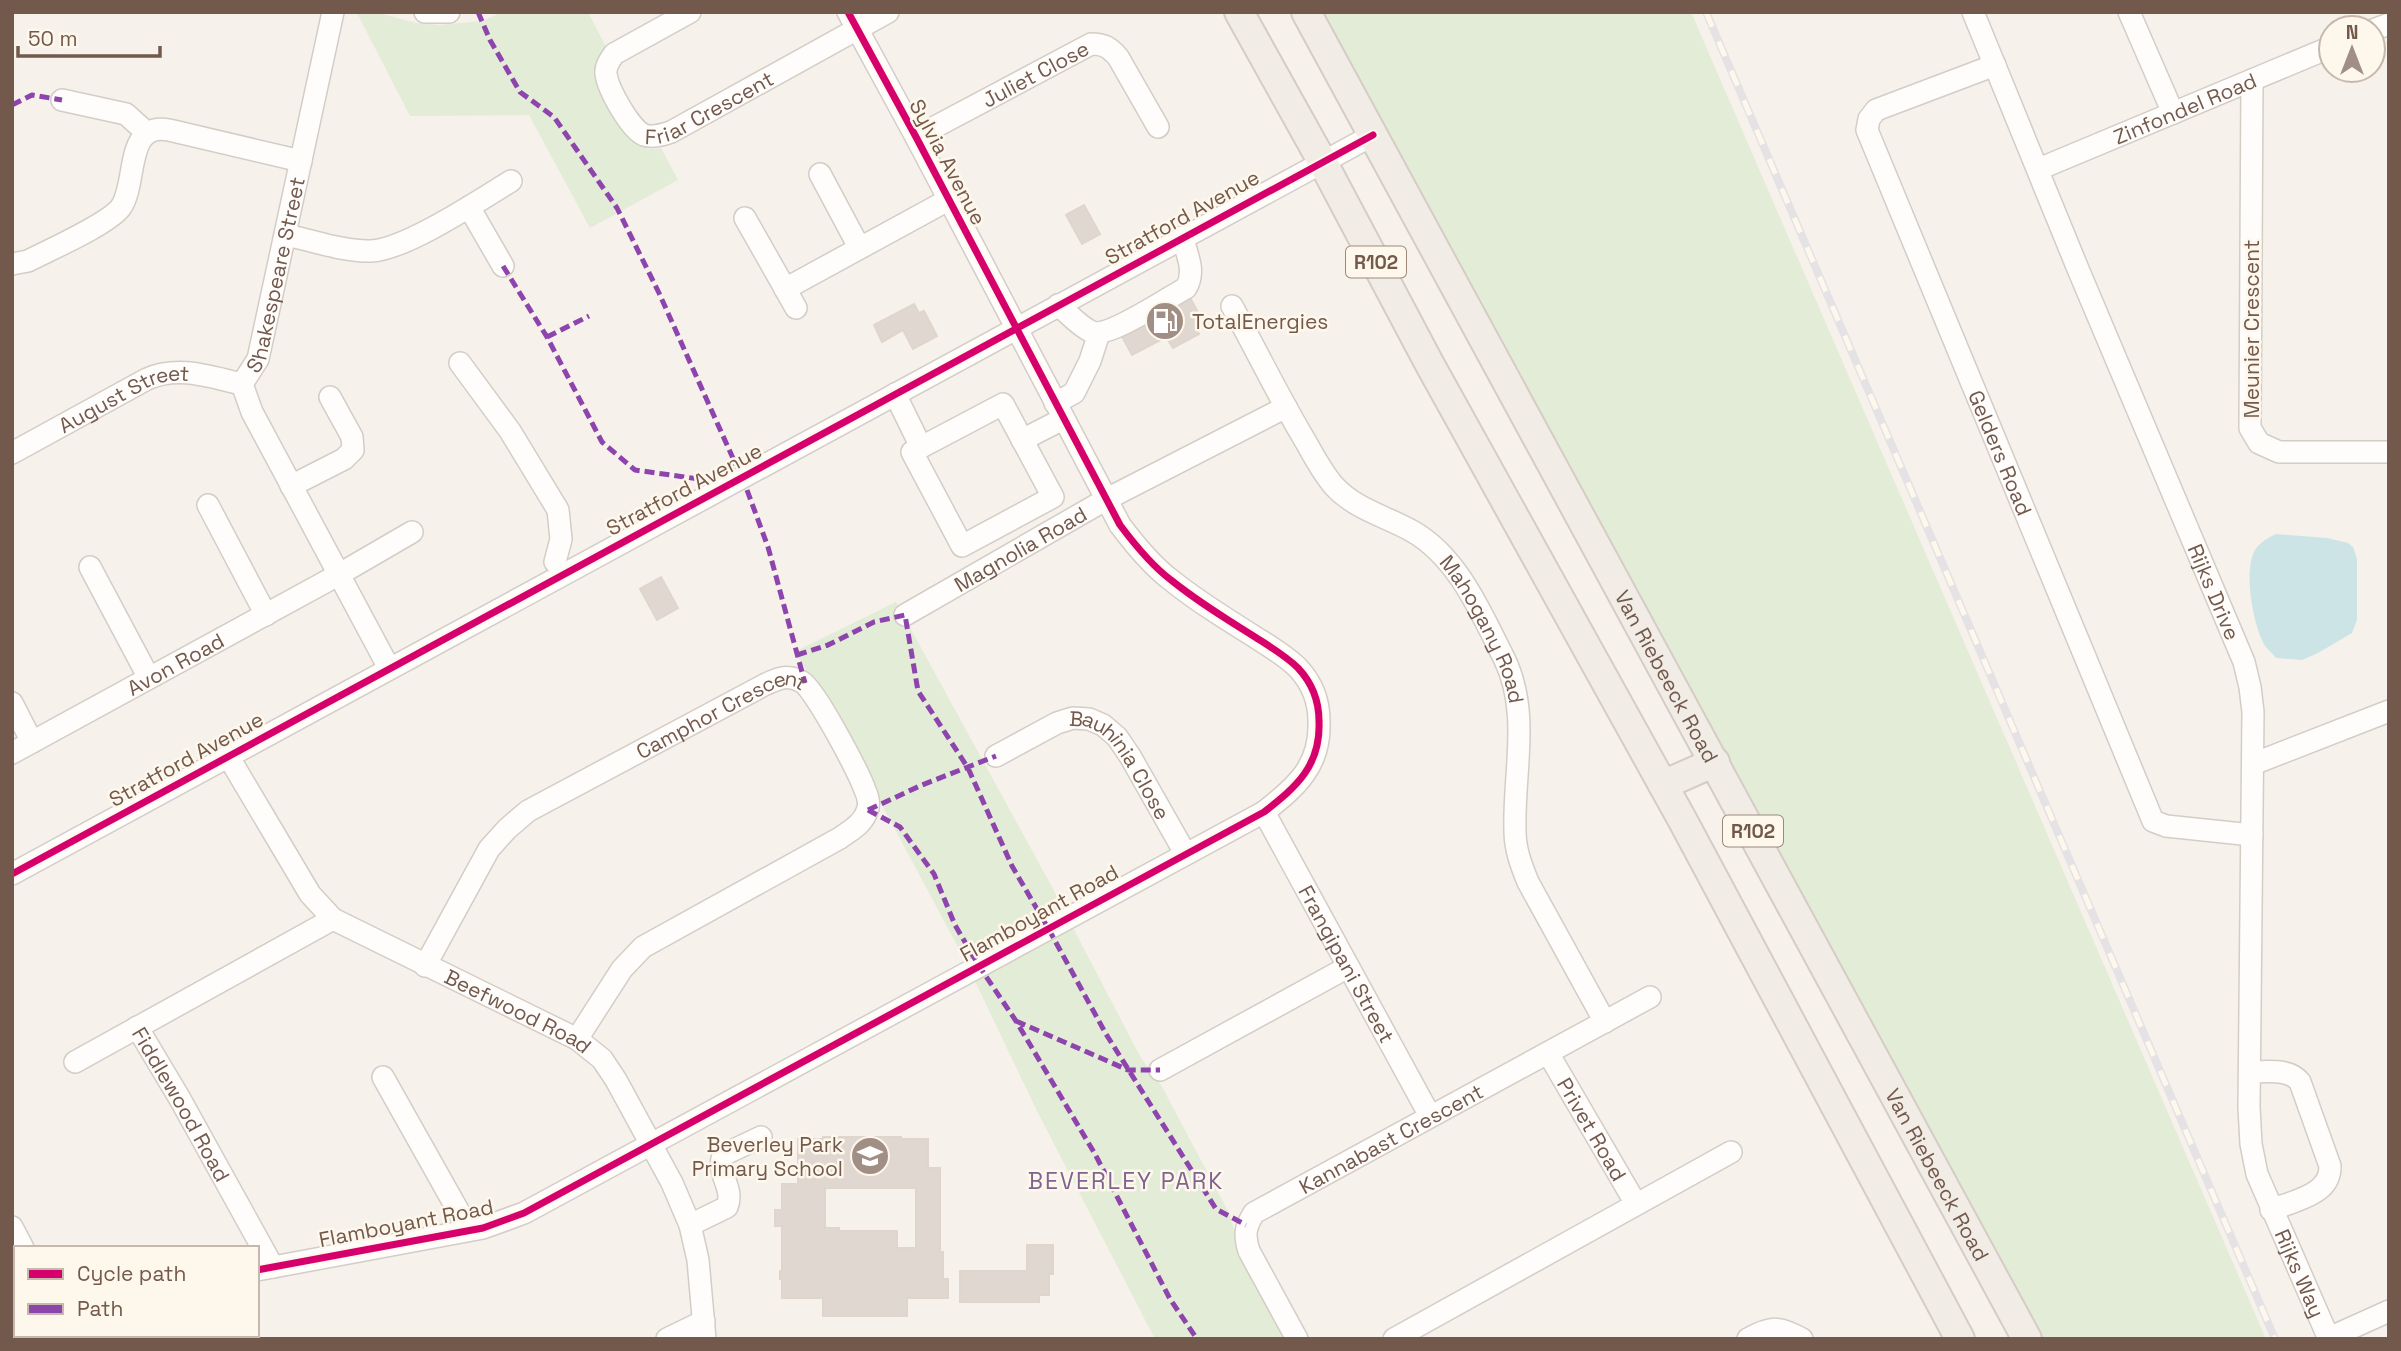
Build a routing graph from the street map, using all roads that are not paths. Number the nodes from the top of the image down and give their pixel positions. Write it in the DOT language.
graph roads {
  1 [pos="333,12"];
  2 [pos="425,12"];
  3 [pos="449,12"];
  4 [pos="691,12"];
  5 [pos="888,12"];
  6 [pos="1239,12"];
  7 [pos="1306,12"];
  8 [pos="1973,12"];
  9 [pos="2129,12"];
  10 [pos="852,21"];
  11 [pos="2317,53"];
  12 [pos="1995,65"];
  13 [pos="2252,80"];
  14 [pos="62,100"];
  15 [pos="2173,113"];
  16 [pos="1158,127"];
  17 [pos="147,133"];
  18 [pos="1373,135"];
  19 [pos="916,137"];
  20 [pos="301,161"];
  21 [pos="1322,161"];
  22 [pos="2039,169"];
  23 [pos="820,174"];
  24 [pos="511,181"];
  25 [pos="948,200"];
  26 [pos="470,206"];
  27 [pos="745,218"];
  28 [pos="286,235"];
  29 [pos="1182,237"];
  30 [pos="859,247"];
  31 [pos="12,264"];
  32 [pos="503,266"];
  33 [pos="785,289"];
  34 [pos="1058,305"];
  35 [pos="1232,306"];
  36 [pos="796,308"];
  37 [pos="1015,328"];
  38 [pos="1099,333"];
  39 [pos="460,363"];
  40 [pos="242,384"];
  41 [pos="895,394"];
  42 [pos="330,397"];
  43 [pos="1286,407"];
  44 [pos="1059,411"];
  45 [pos="1022,440"];
  46 [pos="921,447"];
  47 [pos="2389,452"];
  48 [pos="12,453"];
  49 [pos="291,486"];
  50 [pos="1105,499"];
  51 [pos="208,505"];
  52 [pos="412,532"];
  53 [pos="555,562"];
  54 [pos="89,567"];
  55 [pos="338,575"];
  56 [pos="266,615"];
  57 [pos="905,615"];
  58 [pos="390,668"];
  59 [pos="149,678"];
  60 [pos="12,703"];
  61 [pos="2389,711"];
  62 [pos="32,742"];
  63 [pos="12,753"];
  64 [pos="228,756"];
  65 [pos="996,756"];
  66 [pos="1715,762"];
  67 [pos="2253,764"];
  68 [pos="1663,785"];
  69 [pos="1264,812"];
  70 [pos="2252,835"];
  71 [pos="1185,853"];
  72 [pos="12,873"];
  73 [pos="333,919"];
  74 [pos="425,966"];
  75 [pos="1348,967"];
  76 [pos="1650,998"];
  77 [pos="1605,1022"];
  78 [pos="137,1027"];
  79 [pos="577,1039"];
  80 [pos="1548,1053"];
  81 [pos="75,1062"];
  82 [pos="1160,1070"];
  83 [pos="2251,1072"];
  84 [pos="383,1077"];
  85 [pos="1430,1116"];
  86 [pos="761,1137"];
  87 [pos="650,1144"];
  88 [pos="1731,1152"];
  89 [pos="1636,1204"];
  90 [pos="2271,1210"];
  91 [pos="691,1225"];
  92 [pos="12,1227"];
  93 [pos="469,1230"];
  94 [pos="22,1246"];
  95 [pos="254,1246"];
  96 [pos="265,1269"];
  97 [pos="2389,1311"];
  98 [pos="705,1330"];
  99 [pos="2023,1337"];
  100 [pos="2329,1338"];
  101 [pos="667,1339"];
  102 [pos="1297,1339"];
  103 [pos="1394,1339"];
  104 [pos="1748,1339"];
  105 [pos="1802,1339"];
  106 [pos="1960,1339"];
  1 -- 20 [label="street, Shakespeare Street"];
  2 -- 3 [label="street"];
  4 -- 10 [label="street, Friar Crescent"];
  5 -- 10 [label="street"];
  6 -- 21 [label="main road, R102"];
  7 -- 18 [label="main road, Van Riebeeck Road / R102"];
  8 -- 12 [label="street, Rijks Drive"];
  9 -- 15 [label="street"];
  10 -- 19 [label="street, Sylvia Avenue"];
  11 -- 13 [label="street, Zinfondel Road"];
  12 -- 22 [label="street, Rijks Drive"];
  12 -- 70 [label="street, Gelders Road"];
  13 -- 15 [label="street, Zinfondel Road"];
  13 -- 47 [label="street, Meunier Crescent"];
  14 -- 17 [label="street"];
  15 -- 22 [label="street, Zinfondel Road"];
  16 -- 19 [label="street, Juliet Close"];
  17 -- 20 [label="street"];
  17 -- 31 [label="street"];
  18 -- 21 [label="street, Stratford Avenue"];
  18 -- 66 [label="main road, Van Riebeeck Road / R102"];
  19 -- 25 [label="street, Sylvia Avenue"];
  20 -- 28 [label="street, Shakespeare Street"];
  21 -- 29 [label="street, Stratford Avenue"];
  21 -- 68 [label="main road, R102"];
  22 -- 67 [label="street, Rijks Drive"];
  23 -- 30 [label="street"];
  24 -- 26 [label="street"];
  25 -- 30 [label="street"];
  25 -- 37 [label="street, Sylvia Avenue"];
  26 -- 28 [label="street"];
  26 -- 32 [label="street"];
  27 -- 33 [label="street"];
  28 -- 40 [label="street, Shakespeare Street"];
  29 -- 34 [label="street, Stratford Avenue"];
  29 -- 38 [label="street"];
  30 -- 33 [label="street"];
  33 -- 36 [label="street"];
  34 -- 37 [label="street, Stratford Avenue"];
  34 -- 38 [label="street"];
  35 -- 43 [label="street, Mahogany Road"];
  37 -- 41 [label="street, Stratford Avenue"];
  37 -- 44 [label="street, Flamboyant Road"];
  38 -- 44 [label="street"];
  39 -- 53 [label="street"];
  40 -- 48 [label="street, August Street"];
  40 -- 49 [label="street, Shakespeare Street"];
  41 -- 46 [label="street"];
  41 -- 58 [label="street, Stratford Avenue"];
  42 -- 49 [label="street"];
  43 -- 50 [label="street, Magnolia Road"];
  43 -- 77 [label="street, Mahogany Road"];
  44 -- 45 [label="street"];
  44 -- 50 [label="street, Flamboyant Road"];
  45 -- 46 [label="street"];
  45 -- 46 [label="street"];
  49 -- 55 [label="street, Shakespeare Street"];
  50 -- 57 [label="street, Magnolia Road"];
  50 -- 69 [label="street, Flamboyant Road"];
  51 -- 56 [label="street"];
  52 -- 55 [label="street, Avon Road"];
  54 -- 59 [label="street"];
  55 -- 56 [label="street, Avon Road"];
  55 -- 58 [label="street, Shakespeare Street"];
  56 -- 59 [label="street, Avon Road"];
  58 -- 64 [label="street, Stratford Avenue"];
  59 -- 62 [label="street, Avon Road"];
  60 -- 62 [label="street"];
  61 -- 67 [label="street"];
  62 -- 63 [label="street, Avon Road"];
  64 -- 72 [label="street, Stratford Avenue"];
  64 -- 73 [label="street, Beefwood Road"];
  65 -- 71 [label="street, Bauhinia Close"];
  66 -- 68 [label="main road"];
  66 -- 99 [label="main road, Van Riebeeck Road / R102"];
  67 -- 70 [label="street, Rijks Drive"];
  68 -- 106 [label="main road, R102"];
  69 -- 71 [label="street, Flamboyant Road"];
  69 -- 75 [label="street, Frangipani Street"];
  70 -- 83 [label="street, Rijks Drive"];
  71 -- 87 [label="street, Flamboyant Road"];
  73 -- 74 [label="street, Beefwood Road"];
  73 -- 78 [label="street, Fiddlewood Road"];
  74 -- 79 [label="street, Beefwood Road"];
  74 -- 79 [label="street, Camphor Crescent"];
  75 -- 82 [label="street"];
  75 -- 85 [label="street, Frangipani Street"];
  76 -- 77 [label="street, Kannabast Crescent"];
  77 -- 80 [label="street, Kannabast Crescent"];
  78 -- 81 [label="street"];
  78 -- 95 [label="street, Fiddlewood Road"];
  79 -- 87 [label="street, Beefwood Road"];
  80 -- 85 [label="street, Kannabast Crescent"];
  80 -- 89 [label="street, Privet Road"];
  83 -- 90 [label="street, Rijks Drive"];
  83 -- 90 [label="street"];
  84 -- 93 [label="street"];
  85 -- 102 [label="street, Kannabast Crescent"];
  86 -- 91 [label="street"];
  87 -- 91 [label="street, Beefwood Road"];
  87 -- 93 [label="street, Flamboyant Road"];
  88 -- 89 [label="street"];
  89 -- 103 [label="street"];
  90 -- 100 [label="street, Rijks Way"];
  91 -- 98 [label="street, Beefwood Road"];
  92 -- 94 [label="street"];
  93 -- 96 [label="street, Flamboyant Road"];
  97 -- 100 [label="street"];
  98 -- 101 [label="street"];
  104 -- 105 [label="street"];
}
